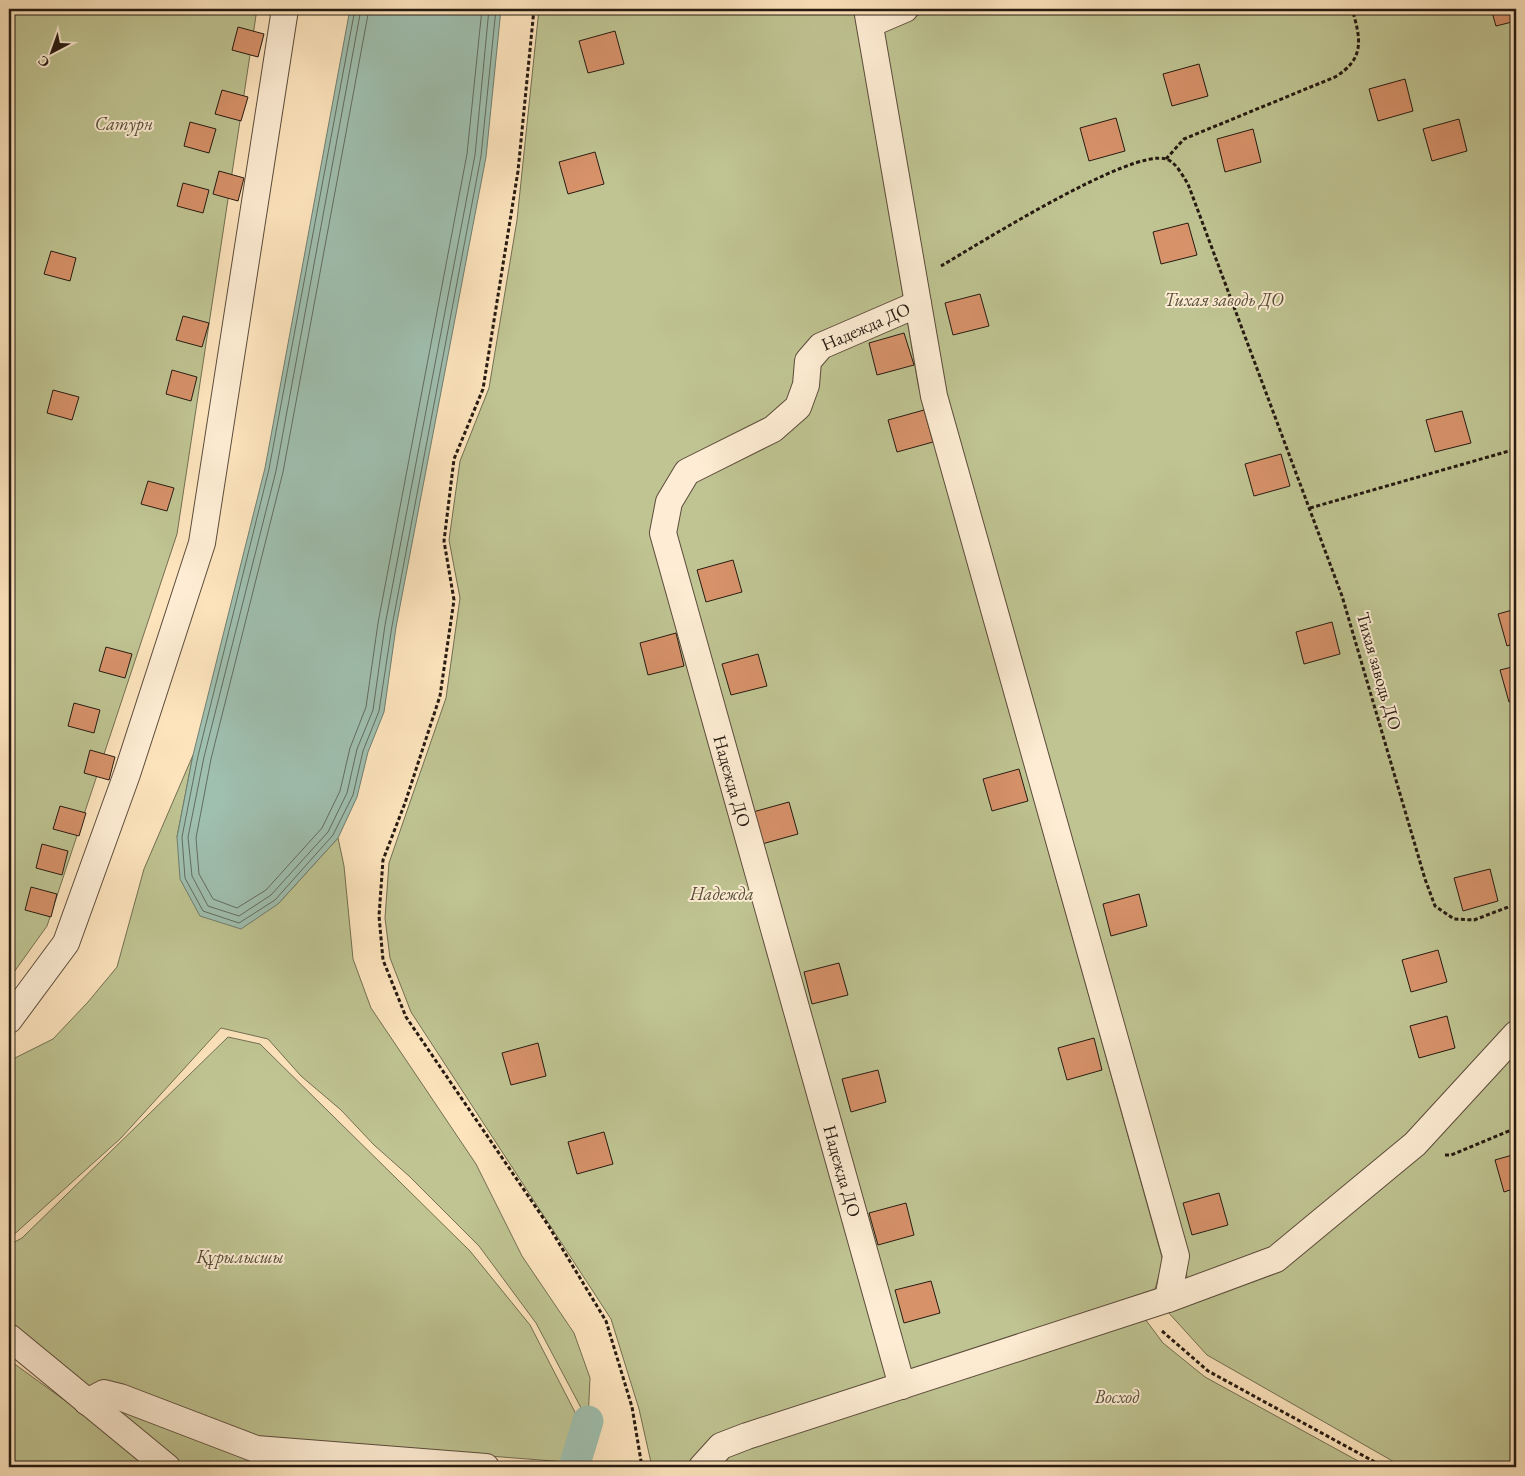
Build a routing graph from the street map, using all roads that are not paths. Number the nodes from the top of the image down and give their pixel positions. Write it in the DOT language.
graph roads {
  1 [pos="285,9"];
  2 [pos="905,9"];
  3 [pos="869,16"];
  4 [pos="917,293"];
  5 [pos="9,1020"];
  6 [pos="1516,1034"];
  7 [pos="1157,1302"];
  8 [pos="9,1337"];
  9 [pos="902,1386"];
  10 [pos="88,1402"];
  11 [pos="167,1467"];
  12 [pos="486,1467"];
  13 [pos="702,1467"];
  1 -- 5 [label="street"];
  2 -- 3 [label="street"];
  3 -- 4 [label="street"];
  4 -- 7 [label="street"];
  4 -- 9 [label="street, Надежда ДО"];
  6 -- 7 [label="street"];
  7 -- 9 [label="street"];
  8 -- 10 [label="street"];
  9 -- 13 [label="street"];
  10 -- 11 [label="street"];
  10 -- 12 [label="street"];
}
